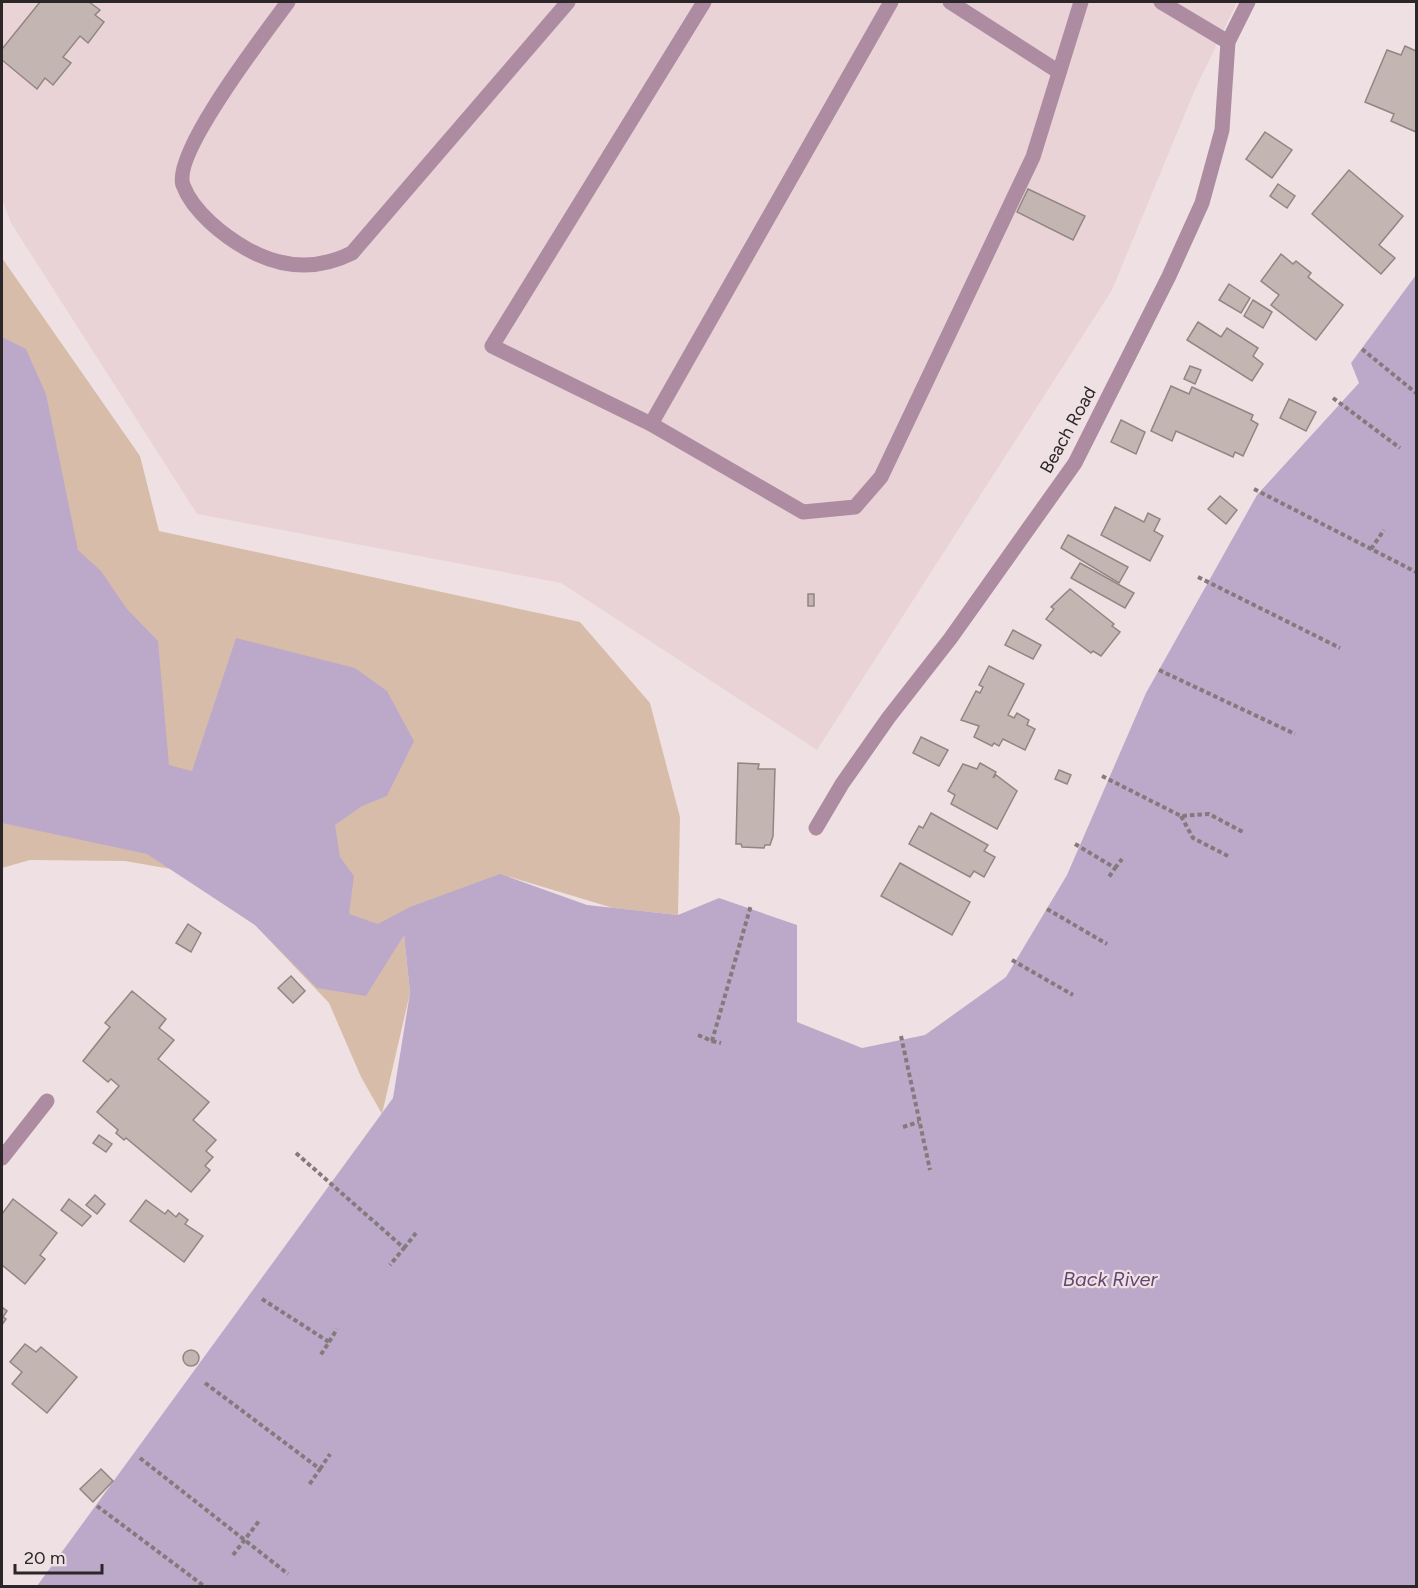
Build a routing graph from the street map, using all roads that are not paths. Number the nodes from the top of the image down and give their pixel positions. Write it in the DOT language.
graph roads {
  1 [pos="288,2"];
  2 [pos="568,2"];
  3 [pos="704,2"];
  4 [pos="891,2"];
  5 [pos="950,2"];
  6 [pos="1081,2"];
  7 [pos="1161,2"];
  8 [pos="1248,2"];
  9 [pos="1228,42"];
  10 [pos="1059,72"];
  11 [pos="651,424"];
  12 [pos="816,828"];
  13 [pos="47,1101"];
  14 [pos="2,1158"];
  1 -- 2 [label="street"];
  3 -- 11 [label="street"];
  4 -- 11 [label="street"];
  5 -- 10 [label="street"];
  6 -- 10 [label="street"];
  7 -- 9 [label="street"];
  8 -- 9 [label="street, Beach Road"];
  9 -- 12 [label="street, Beach Road"];
  10 -- 11 [label="street"];
  13 -- 14 [label="street"];
}
